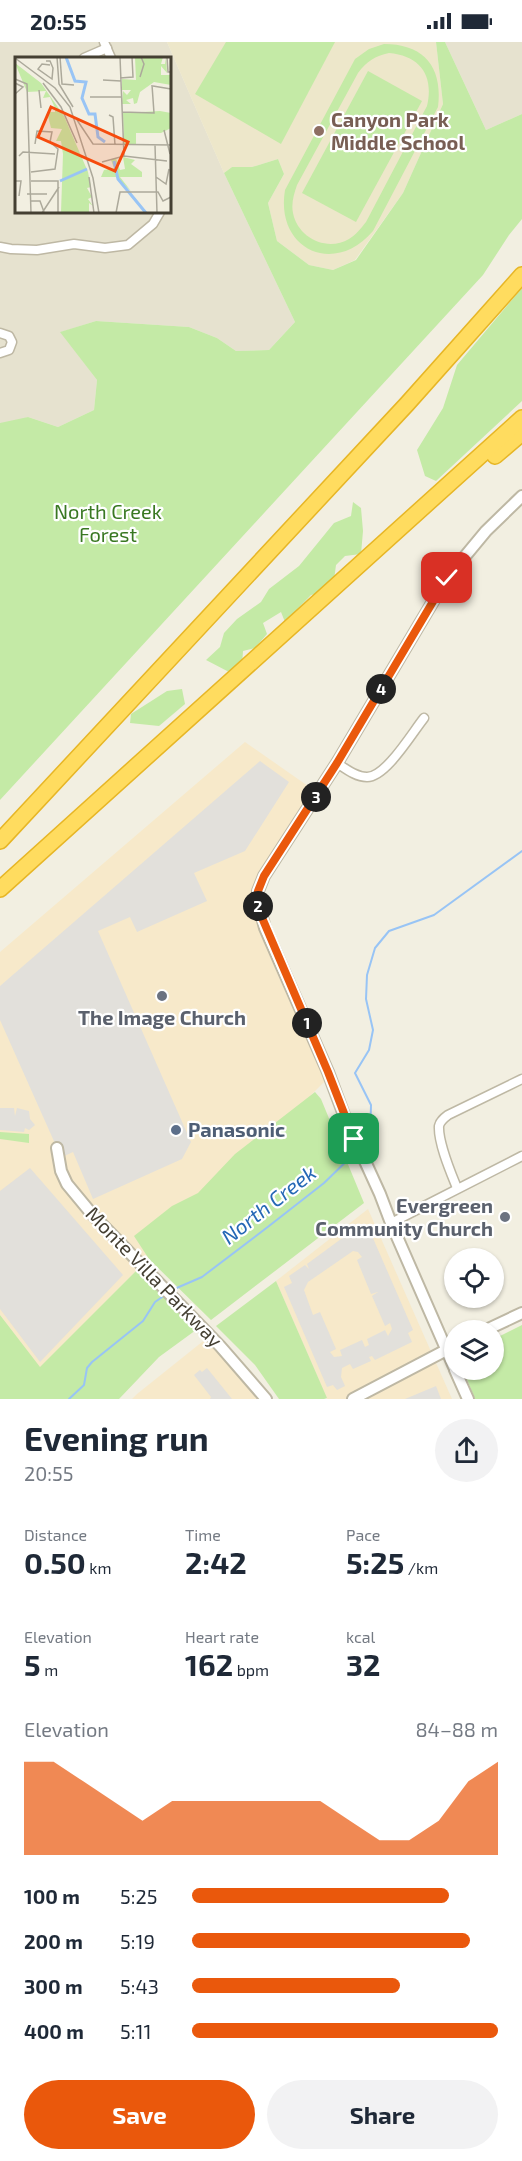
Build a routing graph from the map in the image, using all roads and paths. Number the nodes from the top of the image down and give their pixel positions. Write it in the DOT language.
graph roads {
  1 [pos="106,45"];
  2 [pos="86,57"];
  3 [pos="159,213"];
  4 [pos="0,247"];
  5 [pos="522,266"];
  6 [pos="522,275"];
  7 [pos="0,333"];
  8 [pos="0,352"];
  9 [pos="522,418"];
  10 [pos="522,433"];
  11 [pos="522,496"];
  12 [pos="424,718"];
  13 [pos="337,763"];
  14 [pos="0,831"];
  15 [pos="0,841"];
  16 [pos="9,884"];
  17 [pos="0,900"];
  18 [pos="522,1079"];
  19 [pos="57,1148"];
  20 [pos="522,1156"];
  21 [pos="457,1188"];
  22 [pos="391,1223"];
  23 [pos="522,1313"];
  24 [pos="504,1322"];
  25 [pos="444,1333"];
  26 [pos="444,1352"];
  27 [pos="460,1380"];
  28 [pos="266,1399"];
  29 [pos="353,1399"];
  30 [pos="468,1399"];
  1 -- 2 [label="street"];
  3 -- 4 [label="street"];
  5 -- 14 [label="highway"];
  6 -- 15 [label="highway"];
  7 -- 8 [label="street"];
  9 -- 16 [label="highway"];
  10 -- 16 [label="highway"];
  11 -- 13 [label="street"];
  12 -- 13 [label="street"];
  13 -- 22 [label="street"];
  16 -- 17 [label="highway"];
  18 -- 21 [label="street"];
  19 -- 28 [label="street, Monte Villa Parkway"];
  20 -- 21 [label="street"];
  21 -- 22 [label="street"];
  22 -- 25 [label="street"];
  23 -- 24 [label="street"];
  26 -- 29 [label="street"];
  27 -- 30 [label="street"];
}
